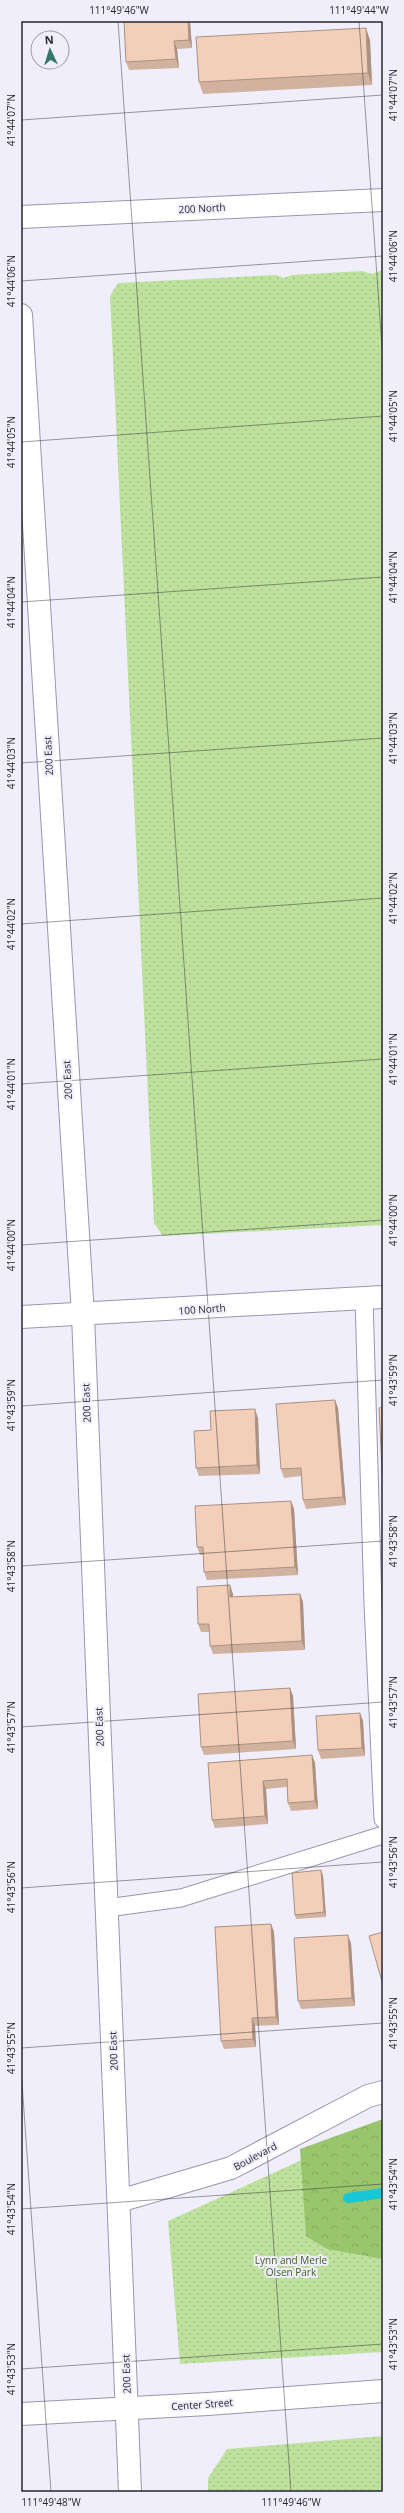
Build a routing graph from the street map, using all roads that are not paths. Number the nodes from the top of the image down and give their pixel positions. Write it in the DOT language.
graph roads {
  1 [pos="383,200"];
  2 [pos="21,217"];
  3 [pos="21,315"];
  4 [pos="374,1298"];
  5 [pos="83,1315"];
  6 [pos="21,1317"];
  7 [pos="378,1603"];
  8 [pos="383,1819"];
  9 [pos="383,1835"];
  10 [pos="107,1908"];
  11 [pos="383,2092"];
  12 [pos="120,2201"];
  13 [pos="383,2391"];
  14 [pos="127,2409"];
  15 [pos="21,2414"];
  16 [pos="130,2492"];
  1 -- 2 [label="street, 200 North"];
  3 -- 5 [label="street, 200 East"];
  4 -- 5 [label="street, 100 North"];
  4 -- 7 [label="lane"];
  5 -- 6 [label="street, 100 North"];
  5 -- 10 [label="street, 200 East"];
  7 -- 8 [label="lane"];
  9 -- 10 [label="lane"];
  10 -- 12 [label="street, 200 East"];
  11 -- 12 [label="street, Boulevard"];
  12 -- 14 [label="street, 200 East"];
  13 -- 14 [label="street, Center Street"];
  14 -- 15 [label="street, Center Street"];
  14 -- 16 [label="street, 200 East"];
}
